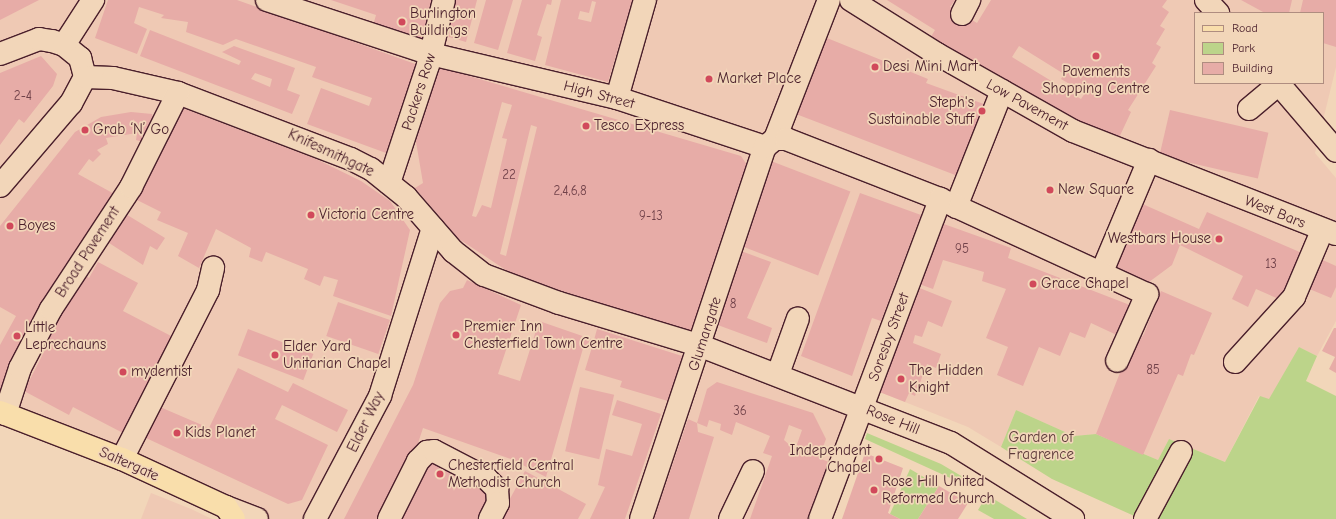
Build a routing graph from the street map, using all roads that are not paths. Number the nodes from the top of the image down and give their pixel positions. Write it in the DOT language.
graph roads {
  1 [pos="93,0"];
  2 [pos="267,0"];
  3 [pos="444,0"];
  4 [pos="644,0"];
  5 [pos="829,0"];
  6 [pos="851,0"];
  7 [pos="1206,0"];
  8 [pos="1217,12"];
  9 [pos="0,54"];
  10 [pos="431,54"];
  11 [pos="76,60"];
  12 [pos="1278,84"];
  13 [pos="1280,84"];
  14 [pos="1002,90"];
  15 [pos="178,93"];
  16 [pos="617,98"];
  17 [pos="1249,109"];
  18 [pos="770,143"];
  19 [pos="1336,151"];
  20 [pos="1149,160"];
  21 [pos="389,183"];
  22 [pos="0,186"];
  23 [pos="1215,188"];
  24 [pos="948,203"];
  25 [pos="433,228"];
  26 [pos="1329,232"];
  27 [pos="1096,267"];
  28 [pos="213,268"];
  29 [pos="798,318"];
  30 [pos="701,346"];
  31 [pos="1117,361"];
  32 [pos="1235,362"];
  33 [pos="778,374"];
  34 [pos="863,407"];
  35 [pos="2,413"];
  36 [pos="1181,452"];
  37 [pos="122,459"];
  38 [pos="752,471"];
  39 [pos="230,513"];
  40 [pos="257,519"];
  41 [pos="315,519"];
  42 [pos="389,519"];
  43 [pos="490,519"];
  44 [pos="641,519"];
  45 [pos="730,519"];
  46 [pos="820,519"];
  47 [pos="1073,519"];
  48 [pos="1145,519"];
  1 -- 11 [label="street"];
  2 -- 10 [label="street, High Street"];
  3 -- 10 [label="street, Packers Row"];
  4 -- 16 [label="street"];
  5 -- 18 [label="street"];
  6 -- 14 [label="street, Low Pavement"];
  7 -- 8 [label="street"];
  9 -- 11 [label="street, Knifesmithgate"];
  10 -- 16 [label="street, High Street"];
  10 -- 21 [label="street, Packers Row"];
  11 -- 15 [label="street, Knifesmithgate"];
  11 -- 22 [label="street"];
  12 -- 17 [label="street"];
  13 -- 19 [label="street"];
  14 -- 20 [label="street, Low Pavement"];
  14 -- 24 [label="street"];
  15 -- 21 [label="street, Knifesmithgate"];
  15 -- 35 [label="street, Broad Pavement"];
  16 -- 18 [label="street, High Street"];
  18 -- 24 [label="street"];
  18 -- 30 [label="street, Glumangate"];
  20 -- 23 [label="street, Low Pavement"];
  20 -- 27 [label="street"];
  21 -- 25 [label="street, Knifesmithgate"];
  23 -- 26 [label="street, West Bars"];
  24 -- 27 [label="street"];
  24 -- 34 [label="street, Soresby Street"];
  25 -- 30 [label="street, Knifesmithgate"];
  25 -- 41 [label="street, Elder Way"];
  26 -- 32 [label="street"];
  27 -- 31 [label="street"];
  28 -- 37 [label="street"];
  29 -- 33 [label="street"];
  30 -- 33 [label="street, Rose Hill"];
  30 -- 44 [label="street, Glumangate"];
  33 -- 34 [label="street, Rose Hill"];
  34 -- 46 [label="street, Soresby Street"];
  34 -- 47 [label="street, Rose Hill"];
  35 -- 37 [label="main road, Saltergate"];
  36 -- 48 [label="street"];
  37 -- 39 [label="main road, Saltergate"];
  38 -- 45 [label="street"];
  39 -- 40 [label="street, Saltergate"];
  42 -- 43 [label="street"];
}
